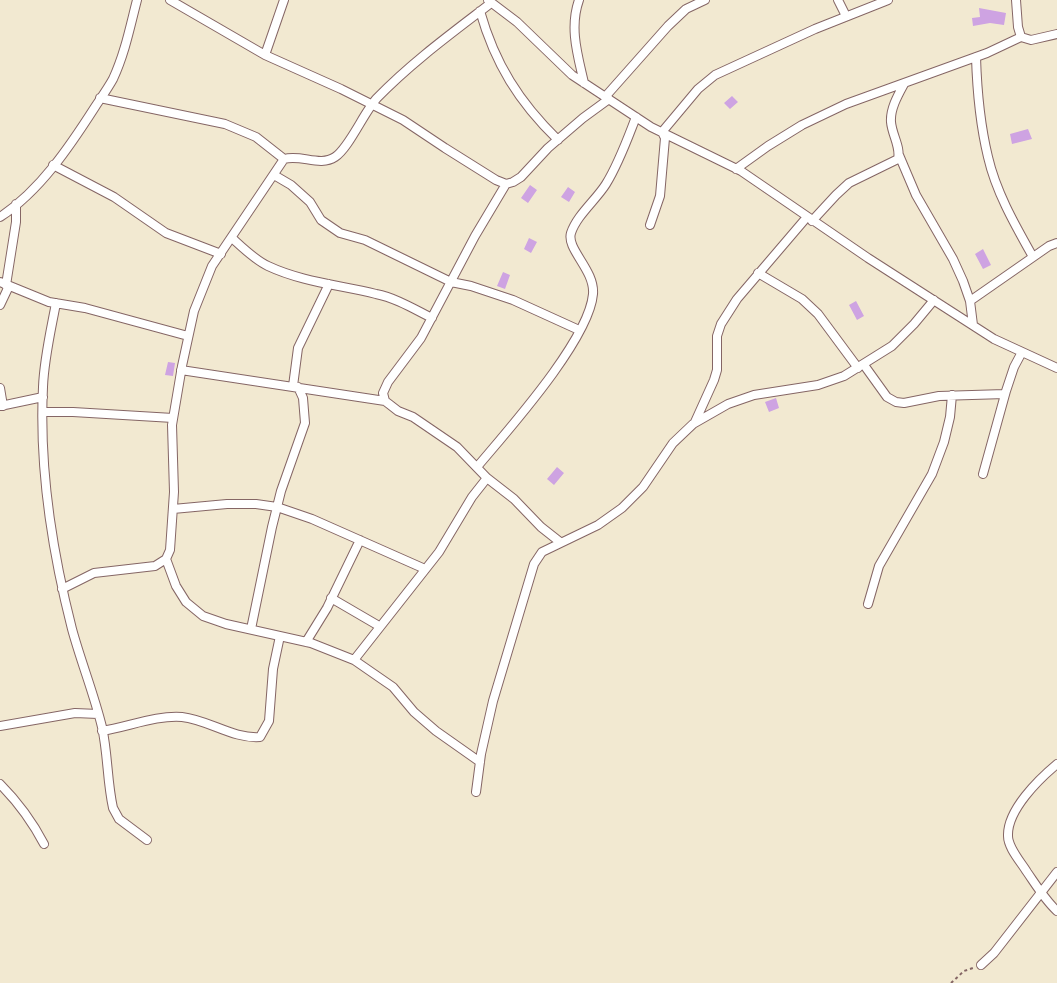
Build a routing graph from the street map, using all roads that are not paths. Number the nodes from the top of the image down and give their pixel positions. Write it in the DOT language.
graph roads {
  1 [pos="137,0"];
  2 [pos="170,0"];
  3 [pos="284,0"];
  4 [pos="579,0"];
  5 [pos="705,0"];
  6 [pos="838,0"];
  7 [pos="888,0"];
  8 [pos="1016,0"];
  9 [pos="490,1"];
  10 [pos="480,12"];
  11 [pos="846,16"];
  12 [pos="1057,34"];
  13 [pos="1021,37"];
  14 [pos="266,55"];
  15 [pos="976,56"];
  16 [pos="584,83"];
  17 [pos="904,84"];
  18 [pos="100,98"];
  19 [pos="607,98"];
  20 [pos="372,104"];
  21 [pos="636,117"];
  22 [pos="662,132"];
  23 [pos="558,140"];
  24 [pos="899,155"];
  25 [pos="284,159"];
  26 [pos="53,165"];
  27 [pos="736,169"];
  28 [pos="274,175"];
  29 [pos="506,184"];
  30 [pos="16,204"];
  31 [pos="0,217"];
  32 [pos="810,219"];
  33 [pos="650,225"];
  34 [pos="232,238"];
  35 [pos="1057,243"];
  36 [pos="220,254"];
  37 [pos="1033,257"];
  38 [pos="758,273"];
  39 [pos="451,282"];
  40 [pos="5,284"];
  41 [pos="330,284"];
  42 [pos="934,300"];
  43 [pos="970,301"];
  44 [pos="56,303"];
  45 [pos="0,305"];
  46 [pos="432,318"];
  47 [pos="973,325"];
  48 [pos="579,330"];
  49 [pos="188,336"];
  50 [pos="1022,352"];
  51 [pos="861,366"];
  52 [pos="1057,368"];
  53 [pos="181,370"];
  54 [pos="295,386"];
  55 [pos="0,388"];
  56 [pos="1005,394"];
  57 [pos="952,395"];
  58 [pos="43,397"];
  59 [pos="385,401"];
  60 [pos="2,406"];
  61 [pos="43,412"];
  62 [pos="173,418"];
  63 [pos="695,423"];
  64 [pos="477,467"];
  65 [pos="983,474"];
  66 [pos="487,478"];
  67 [pos="277,508"];
  68 [pos="173,509"];
  69 [pos="360,540"];
  70 [pos="560,542"];
  71 [pos="166,559"];
  72 [pos="425,569"];
  73 [pos="62,589"];
  74 [pos="331,598"];
  75 [pos="868,604"];
  76 [pos="379,626"];
  77 [pos="251,629"];
  78 [pos="280,636"];
  79 [pos="306,642"];
  80 [pos="354,660"];
  81 [pos="98,714"];
  82 [pos="0,726"];
  83 [pos="102,731"];
  84 [pos="480,762"];
  85 [pos="1057,764"];
  86 [pos="0,784"];
  87 [pos="476,792"];
  88 [pos="147,840"];
  89 [pos="44,844"];
  90 [pos="1057,872"];
  91 [pos="1041,892"];
  92 [pos="1057,911"];
  93 [pos="981,965"];
  1 -- 18 [label="street"];
  2 -- 14 [label="street"];
  3 -- 14 [label="street"];
  4 -- 16 [label="street"];
  5 -- 19 [label="street"];
  6 -- 11 [label="street"];
  7 -- 11 [label="street"];
  8 -- 13 [label="street"];
  9 -- 10 [label="street"];
  9 -- 16 [label="street"];
  10 -- 20 [label="street"];
  10 -- 23 [label="street"];
  11 -- 22 [label="street"];
  12 -- 13 [label="street"];
  13 -- 15 [label="street"];
  14 -- 20 [label="street"];
  15 -- 17 [label="street"];
  15 -- 37 [label="street"];
  16 -- 19 [label="street"];
  17 -- 24 [label="street"];
  17 -- 27 [label="street"];
  18 -- 25 [label="street"];
  18 -- 26 [label="street"];
  19 -- 21 [label="street"];
  19 -- 23 [label="street"];
  20 -- 25 [label="street"];
  20 -- 29 [label="street"];
  21 -- 22 [label="street"];
  21 -- 48 [label="street"];
  22 -- 27 [label="street"];
  22 -- 33 [label="street"];
  23 -- 29 [label="street"];
  24 -- 32 [label="street"];
  24 -- 43 [label="street"];
  25 -- 28 [label="street"];
  26 -- 30 [label="street"];
  26 -- 36 [label="street"];
  27 -- 32 [label="street"];
  28 -- 34 [label="street"];
  28 -- 39 [label="street"];
  29 -- 39 [label="street"];
  30 -- 31 [label="street"];
  30 -- 40 [label="street"];
  32 -- 38 [label="street"];
  32 -- 42 [label="street"];
  34 -- 36 [label="street"];
  34 -- 41 [label="street"];
  35 -- 37 [label="street"];
  36 -- 49 [label="street"];
  37 -- 43 [label="street"];
  38 -- 51 [label="street"];
  38 -- 63 [label="street"];
  39 -- 46 [label="street"];
  39 -- 48 [label="street"];
  40 -- 44 [label="street"];
  40 -- 45 [label="street"];
  41 -- 46 [label="street"];
  41 -- 54 [label="street"];
  42 -- 47 [label="street"];
  42 -- 51 [label="street"];
  43 -- 47 [label="street"];
  44 -- 49 [label="street"];
  44 -- 58 [label="street"];
  46 -- 59 [label="street"];
  47 -- 50 [label="street"];
  48 -- 64 [label="street"];
  49 -- 53 [label="street"];
  50 -- 52 [label="street"];
  50 -- 56 [label="street"];
  51 -- 57 [label="street"];
  51 -- 63 [label="street"];
  53 -- 54 [label="street"];
  53 -- 62 [label="street"];
  54 -- 59 [label="street"];
  54 -- 67 [label="street"];
  55 -- 60 [label="street"];
  56 -- 57 [label="street"];
  56 -- 65 [label="street"];
  57 -- 75 [label="street"];
  58 -- 60 [label="street"];
  58 -- 61 [label="street"];
  59 -- 64 [label="street"];
  61 -- 62 [label="street"];
  61 -- 73 [label="street"];
  62 -- 68 [label="street"];
  63 -- 70 [label="street"];
  64 -- 66 [label="street"];
  66 -- 70 [label="street"];
  66 -- 72 [label="street"];
  67 -- 68 [label="street"];
  67 -- 69 [label="street"];
  67 -- 77 [label="street"];
  68 -- 71 [label="street"];
  69 -- 72 [label="street"];
  69 -- 74 [label="street"];
  70 -- 84 [label="street"];
  71 -- 73 [label="street"];
  71 -- 77 [label="street"];
  72 -- 76 [label="street"];
  73 -- 81 [label="street"];
  74 -- 76 [label="street"];
  74 -- 79 [label="street"];
  76 -- 80 [label="street"];
  77 -- 78 [label="street"];
  78 -- 79 [label="street"];
  78 -- 83 [label="street"];
  79 -- 80 [label="street"];
  80 -- 84 [label="street"];
  81 -- 82 [label="street"];
  81 -- 83 [label="street"];
  83 -- 88 [label="street"];
  84 -- 87 [label="street"];
  85 -- 91 [label="street"];
  86 -- 89 [label="street"];
  90 -- 91 [label="street"];
  91 -- 92 [label="street"];
  91 -- 93 [label="street"];
}
